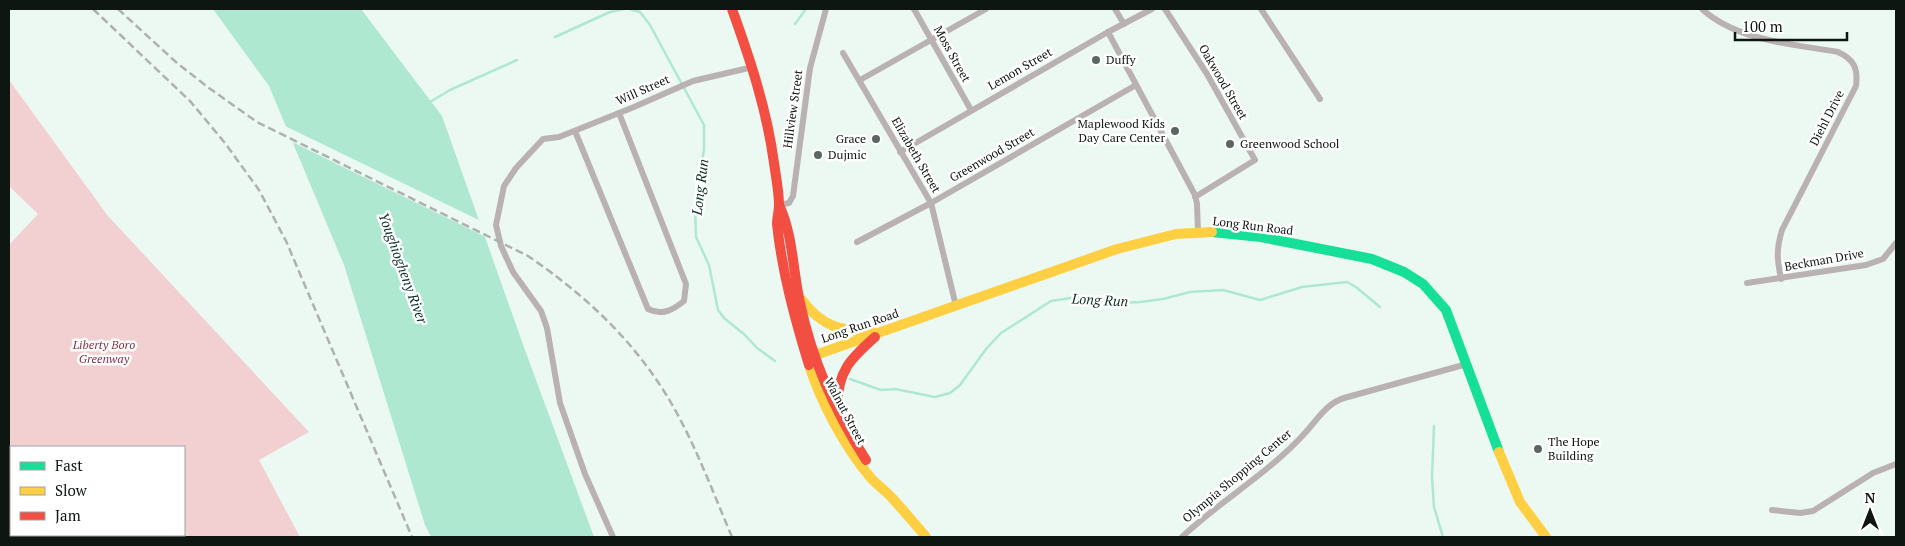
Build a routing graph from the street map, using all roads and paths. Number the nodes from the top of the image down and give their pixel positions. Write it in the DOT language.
graph roads {
  1 [pos="732,9"];
  2 [pos="826,9"];
  3 [pos="914,9"];
  4 [pos="986,9"];
  5 [pos="1115,9"];
  6 [pos="1152,9"];
  7 [pos="1165,9"];
  8 [pos="1261,9"];
  9 [pos="1702,9"];
  10 [pos="1124,24"];
  11 [pos="1108,32"];
  12 [pos="931,39"];
  13 [pos="843,53"];
  14 [pos="753,67"];
  15 [pos="860,80"];
  16 [pos="1136,85"];
  17 [pos="1320,99"];
  18 [pos="971,110"];
  19 [pos="619,113"];
  20 [pos="575,131"];
  21 [pos="900,152"];
  22 [pos="1195,197"];
  23 [pos="931,203"];
  24 [pos="779,205"];
  25 [pos="1198,232"];
  26 [pos="857,242"];
  27 [pos="1896,243"];
  28 [pos="1781,279"];
  29 [pos="1747,284"];
  30 [pos="798,294"];
  31 [pos="956,306"];
  32 [pos="882,332"];
  33 [pos="811,357"];
  34 [pos="1467,364"];
  35 [pos="838,412"];
  36 [pos="1896,464"];
  37 [pos="892,498"];
  38 [pos="1772,510"];
  39 [pos="613,537"];
  40 [pos="926,537"];
  41 [pos="1182,537"];
  42 [pos="1546,537"];
  1 -- 14 [label="main road, Walnut Street"];
  2 -- 24 [label="street, Hillview Street"];
  3 -- 12 [label="street, Moss Street"];
  4 -- 12 [label="street"];
  5 -- 10 [label="street"];
  6 -- 10 [label="street, Lemon Street"];
  7 -- 22 [label="street, Oakwood Street"];
  8 -- 17 [label="street"];
  9 -- 28 [label="street, Diehl Drive"];
  10 -- 11 [label="street, Lemon Street"];
  11 -- 16 [label="street"];
  11 -- 18 [label="street, Lemon Street"];
  12 -- 15 [label="street"];
  12 -- 18 [label="street, Moss Street"];
  13 -- 15 [label="street, Elizabeth Street"];
  14 -- 19 [label="street, Will Street"];
  14 -- 24 [label="main road, Walnut Street"];
  15 -- 21 [label="street, Elizabeth Street"];
  16 -- 22 [label="street"];
  16 -- 23 [label="street, Greenwood Street"];
  18 -- 21 [label="street, Lemon Street"];
  19 -- 20 [label="street, Will Street"];
  19 -- 20 [label="street"];
  20 -- 39 [label="street, Will Street"];
  21 -- 23 [label="street, Elizabeth Street"];
  22 -- 25 [label="street"];
  23 -- 26 [label="street, Greenwood Street"];
  23 -- 31 [label="street, Elizabeth Street"];
  24 -- 30 [label="main road, Walnut Street"];
  24 -- 33 [label="main road, Walnut Street"];
  25 -- 31 [label="main road, Long Run Road"];
  25 -- 34 [label="main road, Long Run Road"];
  27 -- 28 [label="street, Beckman Drive"];
  28 -- 29 [label="street, Beckman Drive"];
  30 -- 32 [label="main road"];
  30 -- 33 [label="main road, Walnut Street"];
  31 -- 32 [label="main road, Long Run Road"];
  32 -- 33 [label="main road, Long Run Road"];
  32 -- 35 [label="main road"];
  33 -- 35 [label="main road, Walnut Street"];
  33 -- 37 [label="main road, Walnut Street"];
  34 -- 41 [label="street, Olympia Shopping Center"];
  34 -- 42 [label="main road, Long Run Road"];
  35 -- 37 [label="main road, Walnut Street"];
  36 -- 38 [label="street"];
  37 -- 40 [label="main road, Walnut Street"];
}
